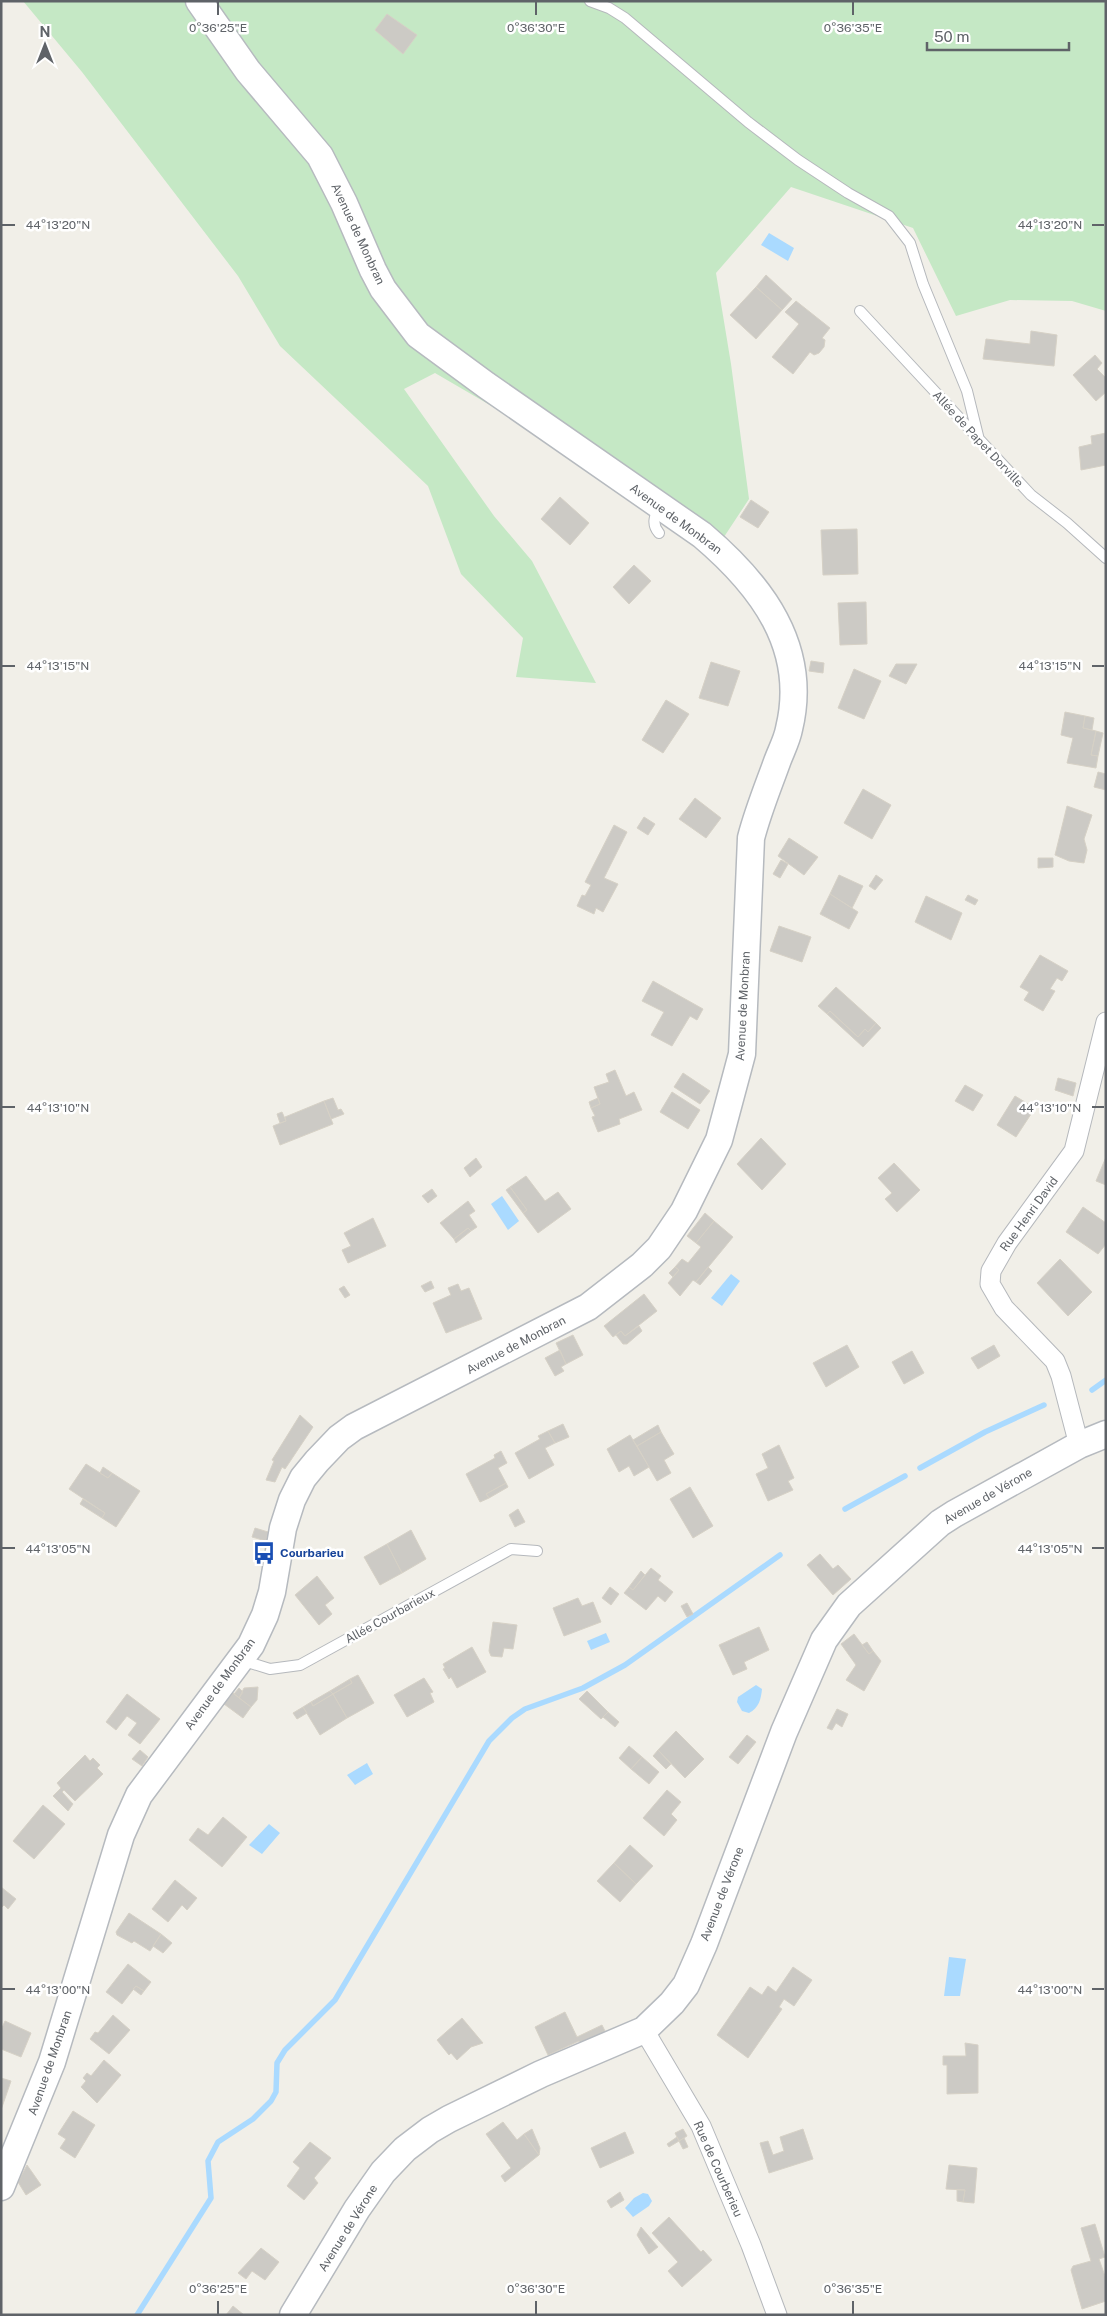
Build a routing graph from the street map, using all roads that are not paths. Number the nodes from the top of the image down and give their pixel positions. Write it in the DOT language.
graph roads {
  1 [pos="199,1"];
  2 [pos="590,1"];
  3 [pos="860,311"];
  4 [pos="979,440"];
  5 [pos="660,504"];
  6 [pos="659,533"];
  7 [pos="1106,558"];
  8 [pos="1106,1022"];
  9 [pos="1106,1434"];
  10 [pos="1079,1445"];
  11 [pos="536,1551"];
  12 [pos="240,1659"];
  13 [pos="644,2030"];
  14 [pos="1,2187"];
  15 [pos="293,2315"];
  16 [pos="776,2315"];
  1 -- 5 [label="street, Avenue de Monbran"];
  2 -- 4 [label="lane"];
  3 -- 4 [label="lane, Allée de Papet Dorville"];
  4 -- 7 [label="lane, Allée de Papet Dorville"];
  5 -- 6 [label="lane"];
  5 -- 12 [label="street, Avenue de Monbran"];
  8 -- 10 [label="street, Rue Henri David"];
  9 -- 10 [label="street, Avenue de Vérone"];
  10 -- 13 [label="street, Avenue de Vérone"];
  11 -- 12 [label="lane, Allée Courbarieux"];
  12 -- 14 [label="street, Avenue de Monbran"];
  13 -- 15 [label="street, Avenue de Vérone"];
  13 -- 16 [label="street, Rue de Courberieu"];
}
